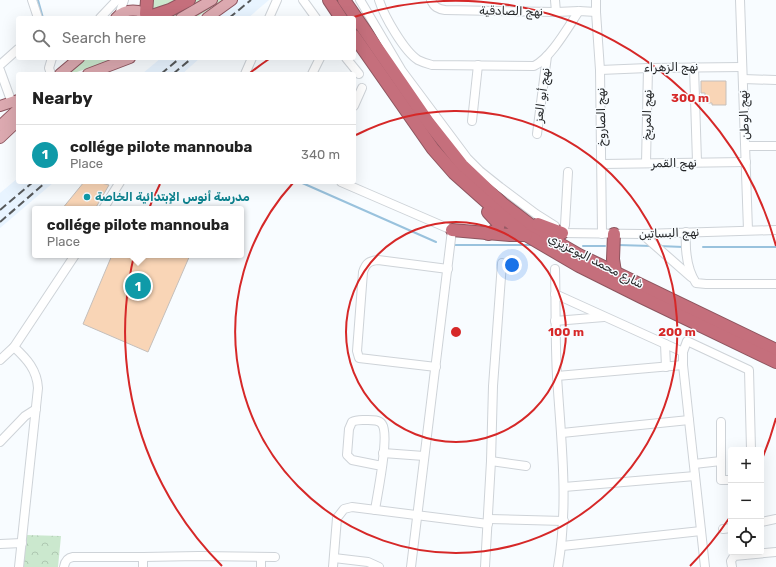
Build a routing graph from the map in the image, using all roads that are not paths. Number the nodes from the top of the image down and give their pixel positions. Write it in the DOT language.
graph roads {
  1 [pos="32,0"];
  2 [pos="117,0"];
  3 [pos="124,0"];
  4 [pos="142,0"];
  5 [pos="147,0"];
  6 [pos="189,0"];
  7 [pos="212,0"];
  8 [pos="232,0"];
  9 [pos="277,0"];
  10 [pos="303,0"];
  11 [pos="328,0"];
  12 [pos="344,0"];
  13 [pos="360,0"];
  14 [pos="379,0"];
  15 [pos="431,0"];
  16 [pos="555,0"];
  17 [pos="596,0"];
  18 [pos="740,0"];
  19 [pos="579,10"];
  20 [pos="556,12"];
  21 [pos="596,12"];
  22 [pos="147,15"];
  23 [pos="37,16"];
  24 [pos="102,16"];
  25 [pos="117,16"];
  26 [pos="184,16"];
  27 [pos="209,16"];
  28 [pos="270,16"];
  29 [pos="315,16"];
  30 [pos="340,16"];
  31 [pos="355,16"];
  32 [pos="356,17"];
  33 [pos="356,39"];
  34 [pos="16,51"];
  35 [pos="547,56"];
  36 [pos="51,60"];
  37 [pos="77,60"];
  38 [pos="125,60"];
  39 [pos="251,60"];
  40 [pos="319,60"];
  41 [pos="348,60"];
  42 [pos="0,65"];
  43 [pos="478,65"];
  44 [pos="694,67"];
  45 [pos="742,67"];
  46 [pos="648,68"];
  47 [pos="0,70"];
  48 [pos="600,70"];
  49 [pos="51,72"];
  50 [pos="62,72"];
  51 [pos="93,72"];
  52 [pos="247,72"];
  53 [pos="313,72"];
  54 [pos="358,74"];
  55 [pos="743,79"];
  56 [pos="776,80"];
  57 [pos="362,88"];
  58 [pos="356,102"];
  59 [pos="16,104"];
  60 [pos="0,106"];
  61 [pos="472,121"];
  62 [pos="8,122"];
  63 [pos="537,134"];
  64 [pos="0,138"];
  65 [pos="746,146"];
  66 [pos="776,146"];
  67 [pos="697,162"];
  68 [pos="746,162"];
  69 [pos="646,163"];
  70 [pos="602,164"];
  71 [pos="568,172"];
  72 [pos="454,173"];
  73 [pos="119,184"];
  74 [pos="346,184"];
  75 [pos="503,204"];
  76 [pos="105,206"];
  77 [pos="452,230"];
  78 [pos="748,230"];
  79 [pos="776,230"];
  80 [pos="564,232"];
  81 [pos="686,232"];
  82 [pos="488,234"];
  83 [pos="602,234"];
  84 [pos="614,234"];
  85 [pos="642,234"];
  86 [pos="526,235"];
  87 [pos="73,258"];
  88 [pos="502,263"];
  89 [pos="448,269"];
  90 [pos="555,269"];
  91 [pos="615,272"];
  92 [pos="694,280"];
  93 [pos="776,284"];
  94 [pos="556,294"];
  95 [pos="604,317"];
  96 [pos="555,321"];
  97 [pos="665,344"];
  98 [pos="14,346"];
  99 [pos="682,352"];
  100 [pos="774,355"];
  101 [pos="0,360"];
  102 [pos="683,365"];
  103 [pos="666,367"];
  104 [pos="436,368"];
  105 [pos="557,376"];
  106 [pos="36,409"];
  107 [pos="689,420"];
  108 [pos="721,422"];
  109 [pos="562,433"];
  110 [pos="0,442"];
  111 [pos="751,447"];
  112 [pos="384,453"];
  113 [pos="424,456"];
  114 [pos="491,461"];
  115 [pos="721,461"];
  116 [pos="694,464"];
  117 [pos="382,466"];
  118 [pos="526,466"];
  119 [pos="695,476"];
  120 [pos="728,480"];
  121 [pos="564,487"];
  122 [pos="375,510"];
  123 [pos="417,515"];
  124 [pos="776,519"];
  125 [pos="488,521"];
  126 [pos="564,521"];
  127 [pos="764,521"];
  128 [pos="701,531"];
  129 [pos="22,543"];
  130 [pos="0,544"];
  131 [pos="562,546"];
  132 [pos="776,552"];
  133 [pos="143,557"];
  134 [pos="261,557"];
  135 [pos="275,557"];
  136 [pos="334,558"];
  137 [pos="19,567"];
  138 [pos="64,567"];
  139 [pos="143,567"];
  140 [pos="261,567"];
  141 [pos="333,567"];
  142 [pos="378,567"];
  143 [pos="411,567"];
  144 [pos="485,567"];
  145 [pos="558,567"];
  146 [pos="705,567"];
  147 [pos="732,567"];
  1 -- 23 [label="street"];
  2 -- 24 [label="street"];
  3 -- 25 [label="street"];
  4 -- 22 [label="street"];
  5 -- 22 [label="highway"];
  6 -- 22 [label="highway"];
  7 -- 26 [label="main road"];
  8 -- 27 [label="main road"];
  9 -- 28 [label="street"];
  10 -- 29 [label="street"];
  11 -- 30 [label="highway"];
  12 -- 31 [label="highway, شارع محمد البوعزيزي"];
  13 -- 80 [label="street"];
  14 -- 43 [label="street"];
  15 -- 20 [label="street, نهج الصادقية"];
  16 -- 20 [label="street"];
  17 -- 21 [label="street, نهج الصاروخ"];
  18 -- 45 [label="street, نهج الوطن"];
  19 -- 20 [label="street, نهج الصادقية"];
  19 -- 21 [label="street, نهج الصادقية"];
  19 -- 35 [label="street"];
  21 -- 48 [label="street, نهج الصاروخ"];
  22 -- 25 [label="main road"];
  32 -- 75 [label="highway, شارع محمد البوعزيزي"];
  33 -- 72 [label="highway, شارع محمد البوعزيزي"];
  34 -- 42 [label="street"];
  35 -- 43 [label="street"];
  35 -- 63 [label="street, نهج أبو العز"];
  36 -- 49 [label="street"];
  37 -- 50 [label="main road"];
  38 -- 51 [label="main road"];
  39 -- 52 [label="street"];
  40 -- 53 [label="street"];
  41 -- 54 [label="street"];
  43 -- 61 [label="street"];
  44 -- 45 [label="street, نهج الزهراء"];
  44 -- 46 [label="street, نهج الزهراء"];
  44 -- 67 [label="street"];
  45 -- 55 [label="street, نهج الوطن"];
  46 -- 48 [label="street, نهج الزهراء"];
  46 -- 69 [label="street, نهج المريخ"];
  47 -- 59 [label="street"];
  48 -- 70 [label="street, نهج الصاروخ"];
  55 -- 56 [label="street"];
  55 -- 65 [label="street, نهج الوطن"];
  57 -- 58 [label="street"];
  59 -- 60 [label="main road"];
  59 -- 62 [label="main road"];
  62 -- 64 [label="main road"];
  65 -- 66 [label="street"];
  65 -- 68 [label="street, نهج الوطن"];
  67 -- 68 [label="street, نهج القمر"];
  67 -- 69 [label="street, نهج القمر"];
  68 -- 78 [label="street, نهج الوطن"];
  69 -- 70 [label="street, نهج القمر"];
  70 -- 83 [label="street, نهج الصاروخ"];
  71 -- 80 [label="street"];
  72 -- 82 [label="highway"];
  72 -- 86 [label="highway, شارع محمد البوعزيزي"];
  73 -- 76 [label="street"];
  74 -- 77 [label="street"];
  75 -- 80 [label="highway"];
  75 -- 91 [label="highway, شارع محمد البوعزيزي"];
  77 -- 82 [label="highway"];
  77 -- 89 [label="street"];
  78 -- 79 [label="street, نهج البساتين"];
  78 -- 81 [label="street, نهج البساتين"];
  80 -- 83 [label="street, نهج البساتين"];
  81 -- 85 [label="street, نهج البساتين"];
  81 -- 92 [label="street"];
  82 -- 86 [label="highway"];
  83 -- 84 [label="street, نهج البساتين"];
  84 -- 85 [label="street, نهج البساتين"];
  84 -- 91 [label="highway"];
  85 -- 92 [label="street"];
  86 -- 100 [label="highway, شارع محمد البوعزيزي"];
  87 -- 98 [label="street"];
  88 -- 114 [label="street"];
  89 -- 104 [label="street"];
  89 -- 104 [label="street"];
  90 -- 94 [label="street"];
  91 -- 100 [label="highway, شارع محمد البوعزيزي"];
  92 -- 93 [label="street"];
  94 -- 95 [label="street"];
  94 -- 96 [label="street"];
  95 -- 96 [label="street"];
  95 -- 97 [label="street"];
  96 -- 105 [label="street"];
  97 -- 99 [label="street"];
  97 -- 103 [label="street"];
  98 -- 101 [label="street"];
  98 -- 106 [label="street"];
  99 -- 102 [label="street"];
  99 -- 111 [label="street"];
  102 -- 103 [label="street"];
  102 -- 107 [label="street"];
  103 -- 105 [label="street"];
  104 -- 113 [label="street"];
  105 -- 109 [label="street"];
  106 -- 110 [label="street"];
  106 -- 129 [label="street"];
  107 -- 109 [label="street"];
  107 -- 116 [label="street"];
  108 -- 115 [label="street"];
  109 -- 121 [label="street"];
  112 -- 113 [label="street"];
  112 -- 117 [label="street"];
  112 -- 117 [label="street"];
  113 -- 123 [label="street"];
  114 -- 118 [label="street"];
  114 -- 125 [label="street"];
  115 -- 116 [label="street"];
  115 -- 120 [label="street"];
  116 -- 119 [label="street"];
  117 -- 122 [label="street"];
  119 -- 121 [label="street"];
  119 -- 128 [label="street"];
  121 -- 126 [label="street"];
  122 -- 123 [label="street"];
  122 -- 136 [label="street"];
  123 -- 125 [label="street"];
  123 -- 143 [label="street"];
  124 -- 127 [label="street"];
  125 -- 126 [label="street"];
  125 -- 144 [label="street"];
  126 -- 131 [label="street"];
  128 -- 131 [label="street"];
  128 -- 146 [label="street"];
  129 -- 130 [label="street"];
  129 -- 137 [label="street"];
  131 -- 145 [label="street"];
  132 -- 147 [label="street"];
  133 -- 134 [label="street"];
  133 -- 138 [label="street"];
  133 -- 139 [label="street"];
  134 -- 135 [label="street"];
  134 -- 140 [label="street"];
  136 -- 141 [label="street"];
  136 -- 142 [label="street"];
}
